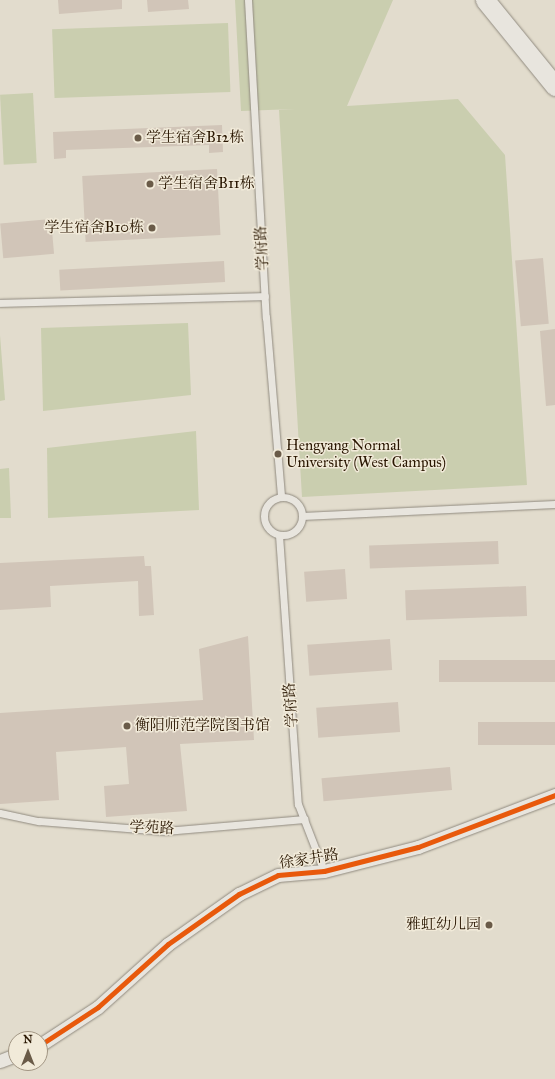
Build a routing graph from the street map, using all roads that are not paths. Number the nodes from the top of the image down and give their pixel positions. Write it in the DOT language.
graph roads {
  1 [pos="248,0"];
  2 [pos="485,0"];
  3 [pos="555,86"];
  4 [pos="265,296"];
  5 [pos="0,303"];
  6 [pos="281,496"];
  7 [pos="555,504"];
  8 [pos="302,516"];
  9 [pos="279,535"];
  10 [pos="555,796"];
  11 [pos="0,813"];
  12 [pos="304,819"];
  13 [pos="324,871"];
  14 [pos="48,1040"];
  1 -- 4 [label="lane, 学府路"];
  2 -- 3 [label="main road"];
  4 -- 5 [label="lane"];
  4 -- 6 [label="lane, 学府路"];
  6 -- 8 [label="lane"];
  6 -- 9 [label="lane"];
  7 -- 8 [label="lane"];
  8 -- 9 [label="lane"];
  9 -- 12 [label="lane, 学府路"];
  10 -- 13 [label="street, 徐家井路"];
  11 -- 12 [label="lane, 学苑路"];
  12 -- 13 [label="lane, 学府路"];
  13 -- 14 [label="street, 徐家井路"];
}
